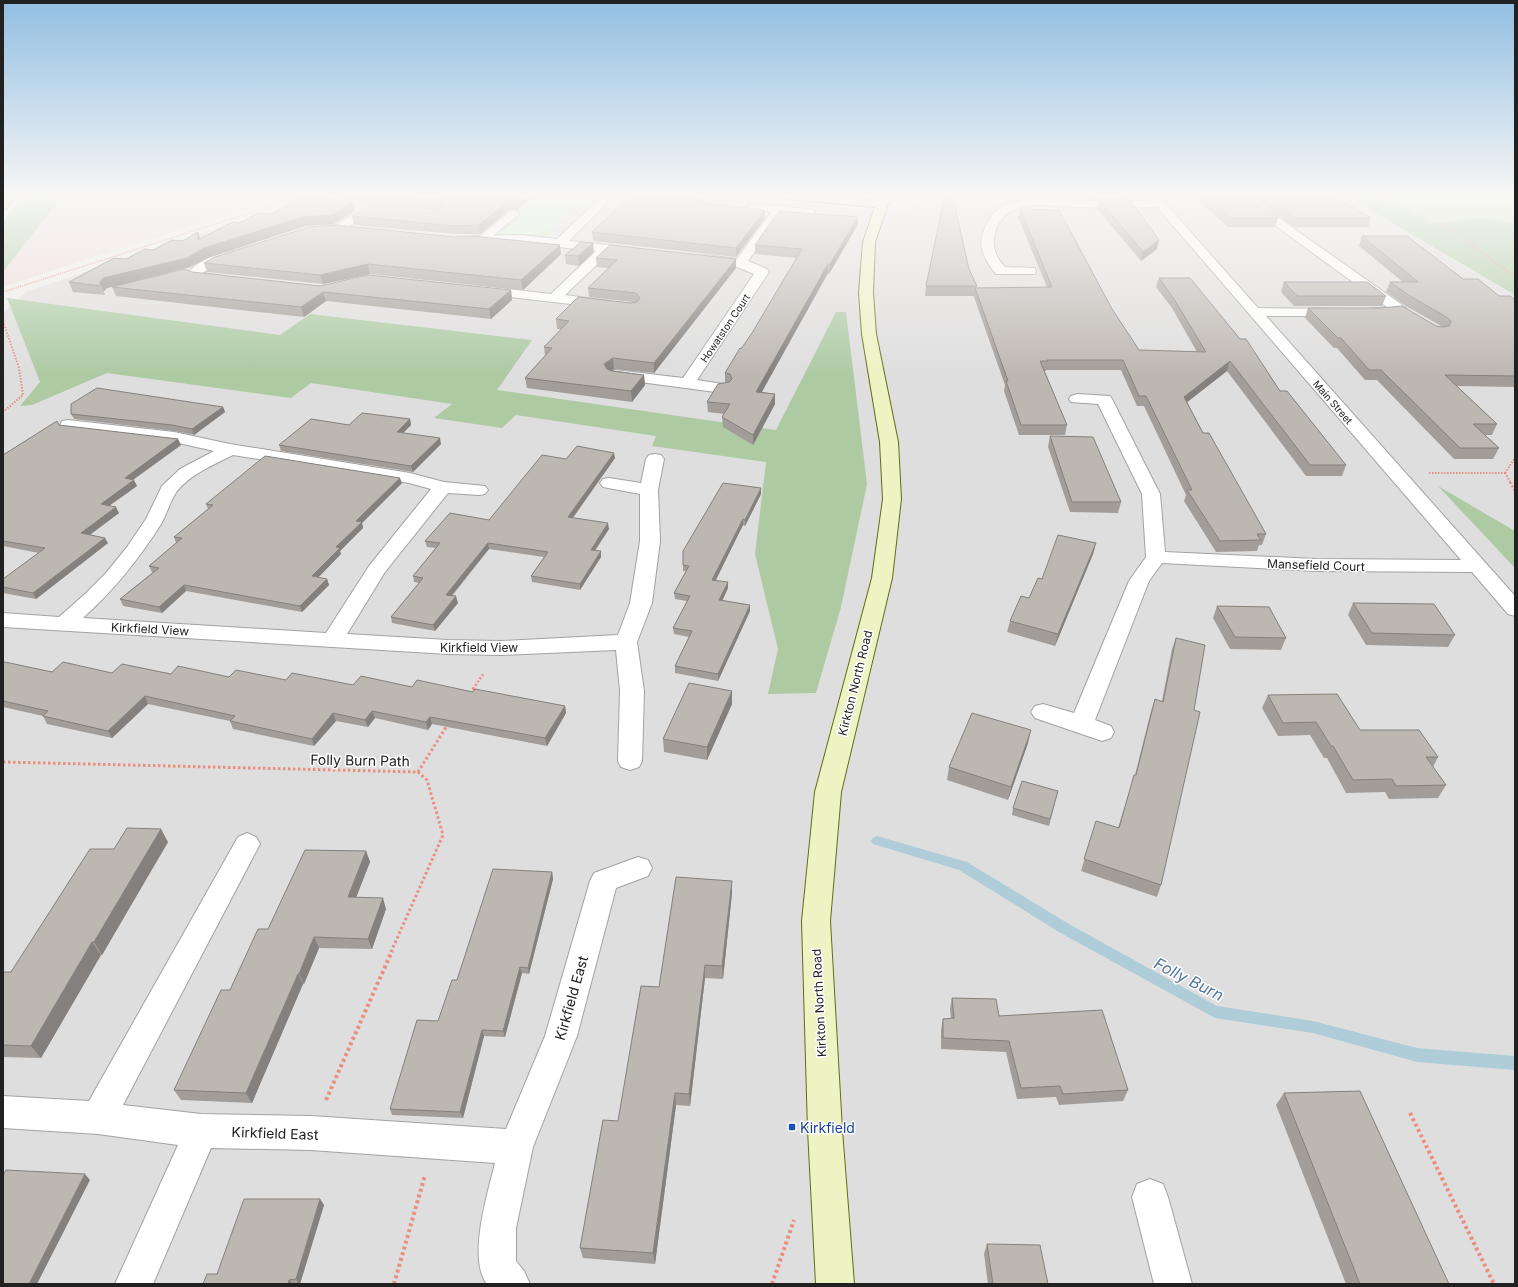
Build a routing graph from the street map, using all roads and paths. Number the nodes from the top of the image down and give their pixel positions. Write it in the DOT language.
graph roads {
  1 [pos="122,254"];
  2 [pos="234,254"];
  3 [pos="601,254"];
  4 [pos="744,254"];
  5 [pos="868,254"];
  6 [pos="990,254"];
  7 [pos="1203,254"];
  8 [pos="1323,254"];
  9 [pos="1483,254"];
  10 [pos="692,258"];
  11 [pos="740,263"];
  12 [pos="1030,270"];
  13 [pos="196,271"];
  14 [pos="181,275"];
  15 [pos="1515,275"];
  16 [pos="233,280"];
  17 [pos="471,289"];
  18 [pos="3,292"];
  19 [pos="556,298"];
  20 [pos="617,305"];
  21 [pos="1400,310"];
  22 [pos="1254,312"];
  23 [pos="1413,317"];
  24 [pos="3,321"];
  25 [pos="614,375"];
  26 [pos="687,383"];
  27 [pos="723,388"];
  28 [pos="1077,399"];
  29 [pos="3,412"];
  30 [pos="68,425"];
  31 [pos="230,449"];
  32 [pos="1515,458"];
  33 [pos="655,459"];
  34 [pos="1395,472"];
  35 [pos="1505,473"];
  36 [pos="609,483"];
  37 [pos="443,487"];
  38 [pos="479,490"];
  39 [pos="649,490"];
  40 [pos="1515,491"];
  41 [pos="1156,557"];
  42 [pos="1476,566"];
  43 [pos="1515,609"];
  44 [pos="3,620"];
  45 [pos="64,624"];
  46 [pos="332,641"];
  47 [pos="626,642"];
  48 [pos="501,648"];
  49 [pos="466,699"];
  50 [pos="1043,712"];
  51 [pos="453,718"];
  52 [pos="3,762"];
  53 [pos="630,762"];
  54 [pos="418,772"];
  55 [pos="247,844"];
  56 [pos="638,868"];
  57 [pos="3,1112"];
  58 [pos="1410,1113"];
  59 [pos="98,1118"];
  60 [pos="201,1131"];
  61 [pos="311,1133"];
  62 [pos="434,1141"];
  63 [pos="516,1147"];
  64 [pos="1150,1197"];
  65 [pos="134,1284"];
  66 [pos="394,1284"];
  67 [pos="511,1284"];
  68 [pos="836,1284"];
  69 [pos="1173,1284"];
  70 [pos="1494,1284"];
  1 -- 18 [label="path"];
  2 -- 13 [label="street"];
  3 -- 19 [label="street"];
  4 -- 11 [label="street"];
  5 -- 68 [label="main road, Kirkton North Road"];
  6 -- 12 [label="street"];
  7 -- 22 [label="street, Main Street"];
  8 -- 21 [label="street"];
  9 -- 15 [label="path"];
  10 -- 11 [label="street, Howatston Court"];
  11 -- 26 [label="street, Howatston Court"];
  13 -- 14 [label="lane"];
  13 -- 16 [label="street"];
  17 -- 19 [label="street"];
  19 -- 20 [label="street"];
  21 -- 22 [label="street"];
  21 -- 23 [label="street"];
  22 -- 34 [label="street, Main Street"];
  24 -- 29 [label="path"];
  25 -- 26 [label="street"];
  26 -- 27 [label="street"];
  28 -- 41 [label="street"];
  30 -- 31 [label="street"];
  31 -- 37 [label="street"];
  31 -- 45 [label="street"];
  32 -- 35 [label="path"];
  33 -- 39 [label="street"];
  34 -- 35 [label="path"];
  34 -- 42 [label="street, Main Street"];
  35 -- 40 [label="path"];
  36 -- 39 [label="street"];
  37 -- 38 [label="street"];
  37 -- 46 [label="street"];
  39 -- 47 [label="street"];
  41 -- 42 [label="street, Mansefield Court"];
  41 -- 50 [label="street"];
  42 -- 43 [label="street, Main Street"];
  44 -- 45 [label="street, Kirkfield View"];
  45 -- 46 [label="street, Kirkfield View"];
  46 -- 48 [label="street, Kirkfield View"];
  47 -- 48 [label="street, Kirkfield View"];
  47 -- 53 [label="street"];
  48 -- 49 [label="path"];
  51 -- 54 [label="path"];
  52 -- 54 [label="path, Folly Burn Path"];
  54 -- 61 [label="path, Folly Burn Path"];
  55 -- 59 [label="street"];
  56 -- 63 [label="street, Kirkfield East"];
  57 -- 59 [label="street, Kirkfield East"];
  58 -- 70 [label="path"];
  59 -- 60 [label="street, Kirkfield East"];
  60 -- 61 [label="street, Kirkfield East"];
  60 -- 65 [label="street"];
  61 -- 62 [label="street, Kirkfield East"];
  62 -- 63 [label="street, Kirkfield East"];
  62 -- 66 [label="path"];
  63 -- 67 [label="street, Kirkfield East"];
  64 -- 69 [label="street"];
}
